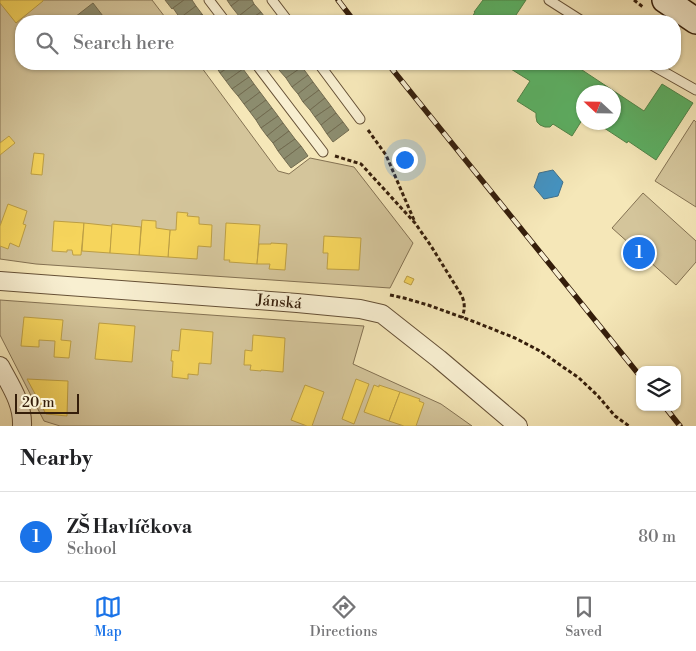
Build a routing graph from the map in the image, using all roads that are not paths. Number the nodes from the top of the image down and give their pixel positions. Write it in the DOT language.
graph roads {
  1 [pos="208,0"];
  2 [pos="272,0"];
  3 [pos="550,0"];
  4 [pos="665,0"];
  5 [pos="219,15"];
  6 [pos="283,15"];
  7 [pos="573,15"];
  8 [pos="696,21"];
  9 [pos="261,70"];
  10 [pos="323,70"];
  11 [pos="661,70"];
  12 [pos="696,90"];
  13 [pos="360,119"];
  14 [pos="323,152"];
  15 [pos="0,280"];
  16 [pos="0,366"];
  17 [pos="22,426"];
  18 [pos="518,426"];
  1 -- 5 [label="lane"];
  2 -- 6 [label="lane"];
  3 -- 7 [label="lane"];
  4 -- 8 [label="street"];
  9 -- 14 [label="lane"];
  10 -- 13 [label="lane"];
  11 -- 12 [label="lane"];
  15 -- 18 [label="street, Jánská"];
  16 -- 17 [label="street"];
}
